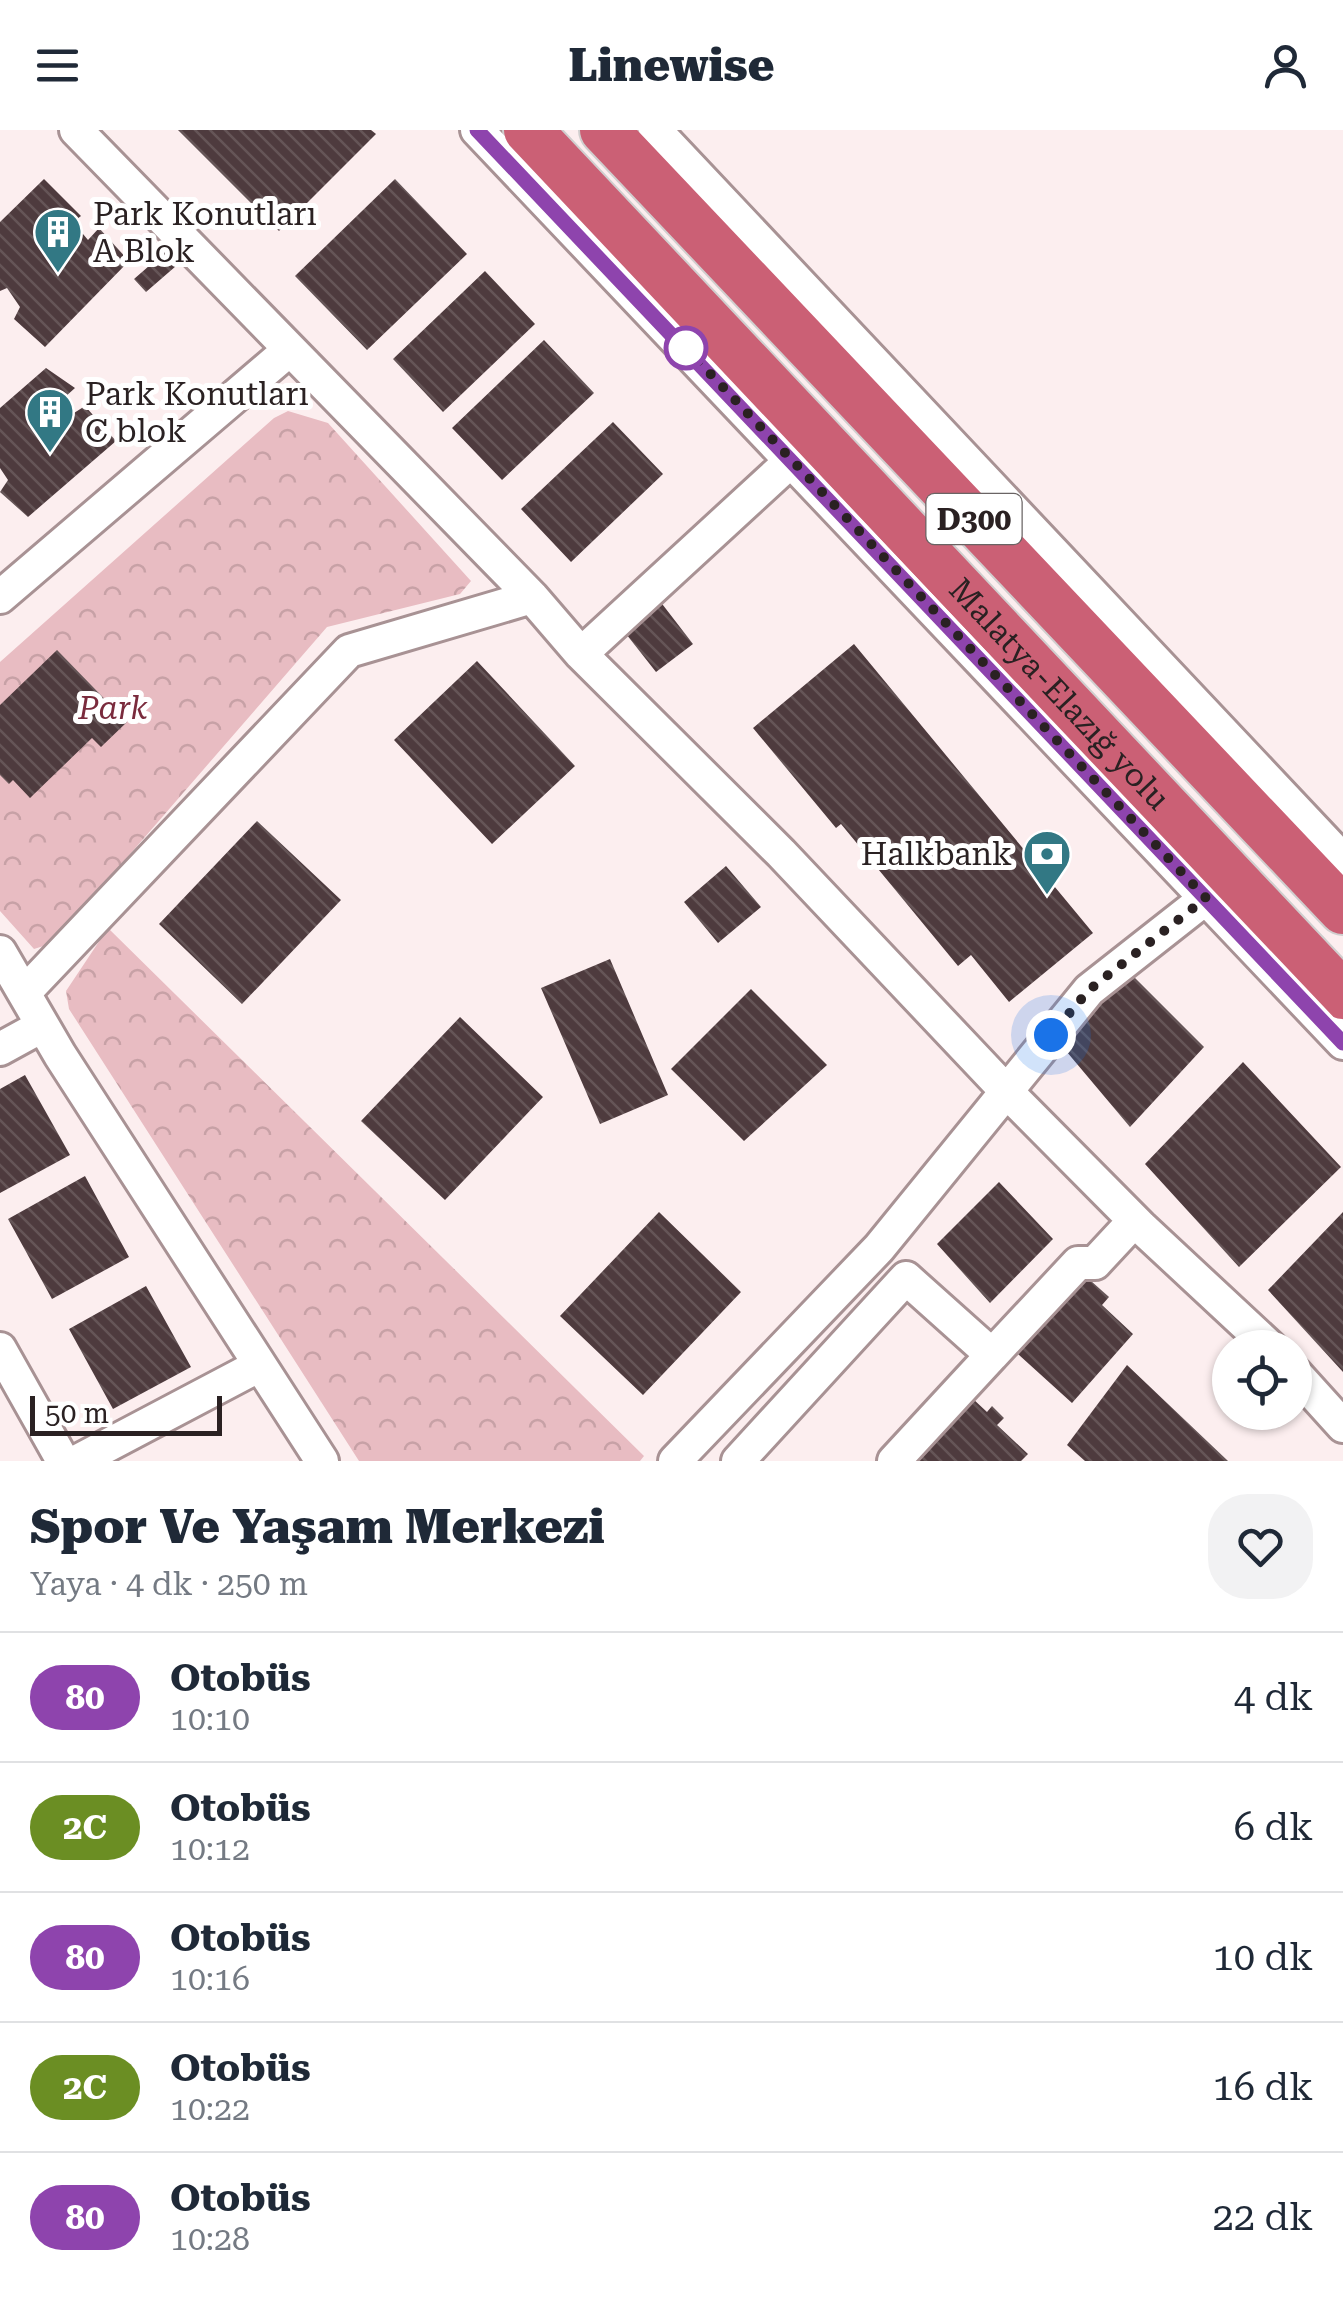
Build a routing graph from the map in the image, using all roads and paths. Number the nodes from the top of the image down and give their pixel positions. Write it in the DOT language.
graph roads {
  1 [pos="76,130"];
  2 [pos="477,130"];
  3 [pos="528,130"];
  4 [pos="604,130"];
  5 [pos="655,130"];
  6 [pos="288,351"];
  7 [pos="792,459"];
  8 [pos="532,597"];
  9 [pos="0,598"];
  10 [pos="581,654"];
  11 [pos="1343,860"];
  12 [pos="1206,898"];
  13 [pos="1343,910"];
  14 [pos="0,952"];
  15 [pos="25,992"];
  16 [pos="1343,994"];
  17 [pos="42,1026"];
  18 [pos="1343,1043"];
  19 [pos="0,1050"];
  20 [pos="1008,1093"];
  21 [pos="1134,1221"];
  22 [pos="1252,1330"];
  23 [pos="0,1349"];
  24 [pos="992,1355"];
  25 [pos="260,1365"];
  26 [pos="1312,1392"];
  27 [pos="1343,1426"];
  28 [pos="63,1461"];
  29 [pos="78,1461"];
  30 [pos="322,1461"];
  31 [pos="674,1461"];
  32 [pos="738,1461"];
  33 [pos="894,1461"];
  1 -- 6 [label="street"];
  2 -- 7 [label="street"];
  3 -- 16 [label="highway, Malatya-Elazığ yolu / D300"];
  4 -- 13 [label="highway, Malatya-Elazığ yolu / D300"];
  5 -- 11 [label="street"];
  6 -- 8 [label="street"];
  6 -- 9 [label="street"];
  7 -- 10 [label="street"];
  7 -- 12 [label="street"];
  8 -- 10 [label="street"];
  8 -- 15 [label="street"];
  10 -- 20 [label="street"];
  12 -- 18 [label="street"];
  12 -- 20 [label="street"];
  14 -- 15 [label="street"];
  15 -- 17 [label="street"];
  17 -- 19 [label="street"];
  17 -- 25 [label="street"];
  20 -- 21 [label="street"];
  20 -- 31 [label="street"];
  21 -- 22 [label="street"];
  21 -- 24 [label="street"];
  23 -- 28 [label="street"];
  24 -- 32 [label="street"];
  24 -- 33 [label="street"];
  25 -- 29 [label="street"];
  25 -- 30 [label="street"];
  26 -- 27 [label="street"];
}
